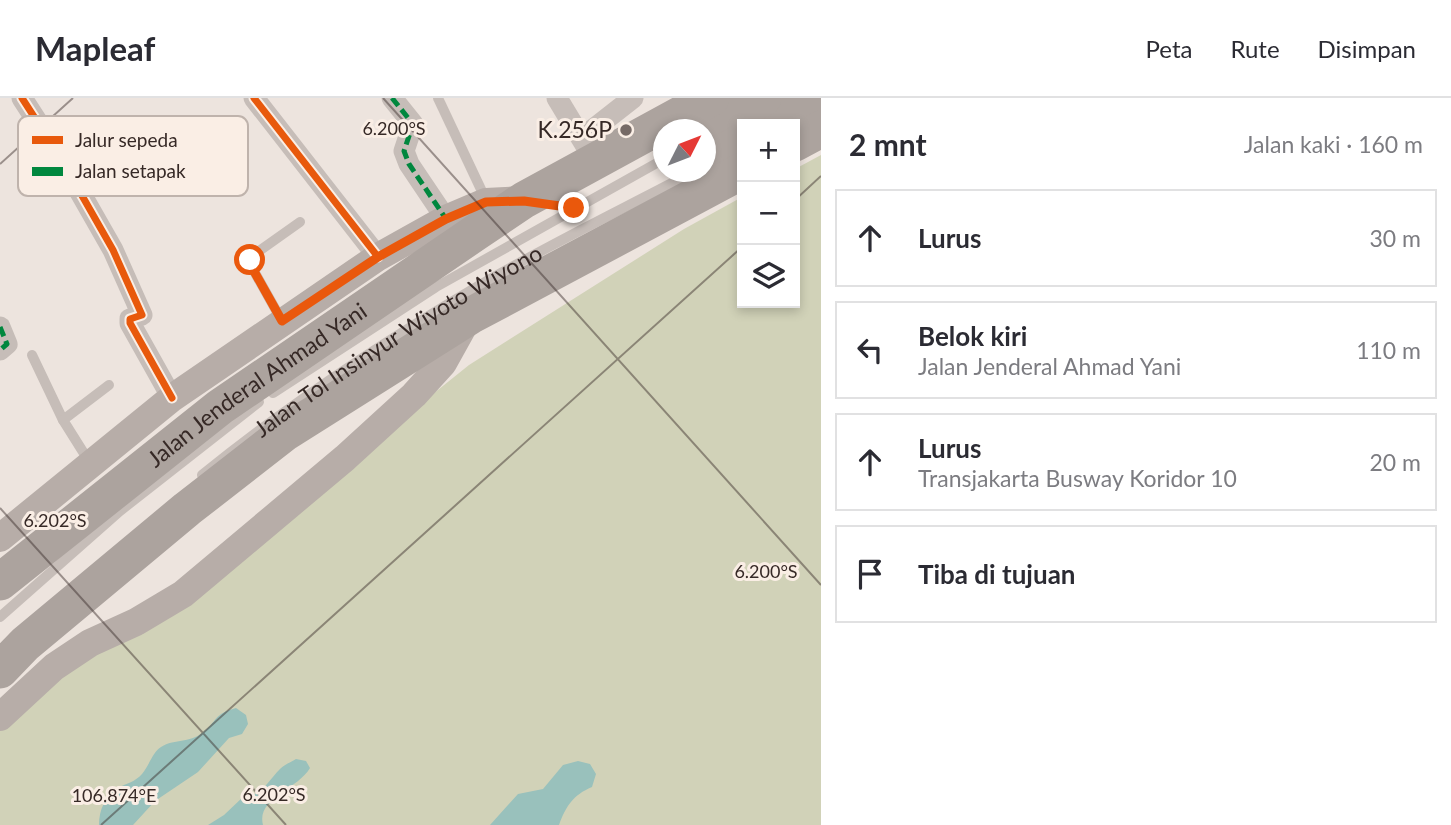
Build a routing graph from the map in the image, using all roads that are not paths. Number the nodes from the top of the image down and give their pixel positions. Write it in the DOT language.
graph roads {
  1 [pos="22,98"];
  2 [pos="254,98"];
  3 [pos="392,98"];
  4 [pos="438,98"];
  5 [pos="557,98"];
  6 [pos="633,98"];
  7 [pos="711,98"];
  8 [pos="763,98"];
  9 [pos="776,98"];
  10 [pos="820,100"];
  11 [pos="34,116"];
  12 [pos="783,119"];
  13 [pos="789,119"];
  14 [pos="716,123"];
  15 [pos="821,129"];
  16 [pos="716,130"];
  17 [pos="800,140"];
  18 [pos="737,146"];
  19 [pos="588,149"];
  20 [pos="653,157"];
  21 [pos="716,157"];
  22 [pos="653,165"];
  23 [pos="737,174"];
  24 [pos="672,182"];
  25 [pos="673,182"];
  26 [pos="82,196"];
  27 [pos="486,202"];
  28 [pos="537,202"];
  29 [pos="561,206"];
  30 [pos="574,208"];
  31 [pos="446,219"];
  32 [pos="300,222"];
  33 [pos="378,257"];
  34 [pos="500,274"];
  35 [pos="470,316"];
  36 [pos="282,321"];
  37 [pos="0,327"];
  38 [pos="0,350"];
  39 [pos="32,355"];
  40 [pos="109,385"];
  41 [pos="172,398"];
  42 [pos="64,420"];
  43 [pos="90,463"];
  44 [pos="189,484"];
  45 [pos="0,538"];
  46 [pos="0,566"];
  47 [pos="0,582"];
  48 [pos="0,609"];
  49 [pos="0,617"];
  50 [pos="0,652"];
  51 [pos="0,670"];
  52 [pos="0,687"];
  53 [pos="0,717"];
  1 -- 11 [label="street"];
  2 -- 33 [label="street"];
  3 -- 31 [label="street"];
  4 -- 27 [label="lane"];
  5 -- 19 [label="street"];
  6 -- 19 [label="street"];
  7 -- 19 [label="highway, Jalan Jenderal Ahmad Yani"];
  8 -- 14 [label="highway"];
  9 -- 16 [label="lane"];
  10 -- 12 [label="highway"];
  10 -- 13 [label="lane"];
  15 -- 17 [label="highway"];
  18 -- 21 [label="highway"];
  19 -- 28 [label="highway, Jalan Jenderal Ahmad Yani"];
  20 -- 48 [label="highway, Jalan Tol Insinyur Wiyoto Wiyono"];
  22 -- 30 [label="lane"];
  23 -- 35 [label="highway"];
  24 -- 34 [label="lane"];
  25 -- 50 [label="highway, Jalan Tol Insinyur Wiyoto Wiyono"];
  26 -- 41 [label="street"];
  27 -- 28 [label="main road, Jalan Jenderal Ahmad Yani"];
  27 -- 31 [label="main road, Jalan Jenderal Ahmad Yani"];
  28 -- 46 [label="highway"];
  28 -- 47 [label="highway, Jalan Jenderal Ahmad Yani"];
  29 -- 30 [label="lane"];
  30 -- 49 [label="lane"];
  31 -- 33 [label="main road, Jalan Jenderal Ahmad Yani"];
  32 -- 36 [label="lane"];
  33 -- 36 [label="main road, Jalan Jenderal Ahmad Yani"];
  34 -- 35 [label="lane"];
  34 -- 44 [label="lane"];
  35 -- 51 [label="highway"];
  35 -- 52 [label="highway"];
  35 -- 53 [label="main road"];
  36 -- 41 [label="main road, Jalan Jenderal Ahmad Yani"];
  37 -- 38 [label="street"];
  39 -- 42 [label="lane"];
  40 -- 42 [label="lane"];
  41 -- 43 [label="main road, Jalan Jenderal Ahmad Yani"];
  42 -- 43 [label="lane"];
  43 -- 45 [label="main road, Jalan Jenderal Ahmad Yani"];
}
